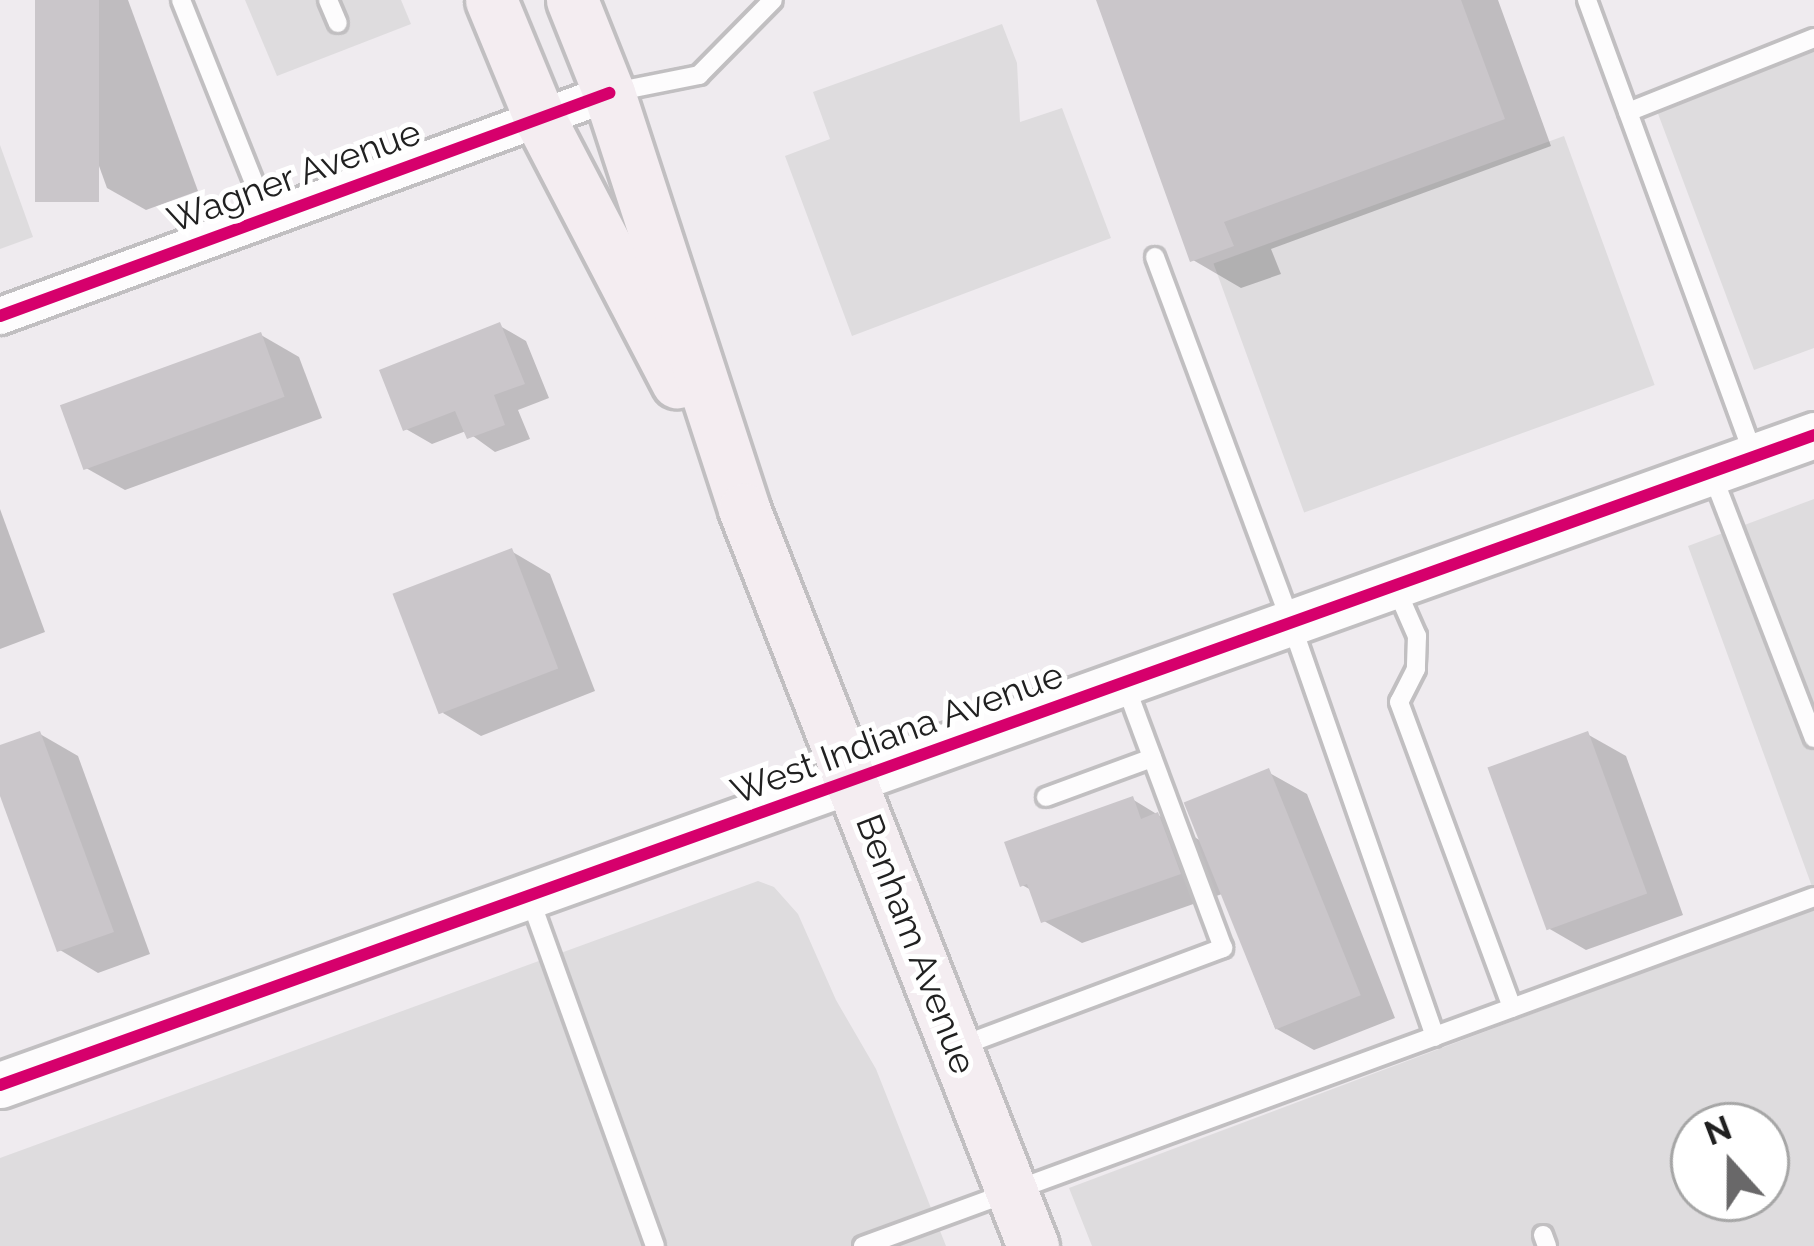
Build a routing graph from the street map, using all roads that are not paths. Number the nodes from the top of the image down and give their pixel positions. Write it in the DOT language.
graph roads {
  1 [pos="181,0"];
  2 [pos="328,0"];
  3 [pos="491,0"];
  4 [pos="572,0"];
  5 [pos="773,0"];
  6 [pos="1587,0"];
  7 [pos="338,23"];
  8 [pos="1814,38"];
  9 [pos="610,93"];
  10 [pos="1628,112"];
  11 [pos="540,119"];
  12 [pos="268,218"];
  13 [pos="1155,257"];
  14 [pos="0,316"];
  15 [pos="1814,435"];
  16 [pos="1754,456"];
  17 [pos="1711,472"];
  18 [pos="744,509"];
  19 [pos="1396,586"];
  20 [pos="1291,623"];
  21 [pos="1124,683"];
  22 [pos="1814,738"];
  23 [pos="1151,758"];
  24 [pos="852,781"];
  25 [pos="1046,797"];
  26 [pos="529,896"];
  27 [pos="1814,897"];
  28 [pos="1512,1008"];
  29 [pos="1435,1037"];
  30 [pos="956,1048"];
  31 [pos="0,1085"];
  32 [pos="1012,1192"];
  33 [pos="655,1246"];
  34 [pos="863,1246"];
  35 [pos="1034,1246"];
  1 -- 12 [label="lane"];
  2 -- 7 [label="lane"];
  3 -- 11 [label="main road, Benham Avenue"];
  4 -- 9 [label="main road, Benham Avenue"];
  5 -- 9 [label="lane"];
  6 -- 10 [label="lane"];
  8 -- 10 [label="lane"];
  9 -- 11 [label="street, Wagner Avenue"];
  9 -- 18 [label="main road, Benham Avenue"];
  10 -- 16 [label="lane"];
  11 -- 12 [label="street, Wagner Avenue"];
  11 -- 18 [label="main road, Benham Avenue"];
  12 -- 14 [label="street, Wagner Avenue"];
  13 -- 20 [label="lane"];
  15 -- 16 [label="street, West Indiana Avenue"];
  16 -- 17 [label="street, West Indiana Avenue"];
  17 -- 19 [label="street, West Indiana Avenue"];
  17 -- 22 [label="lane"];
  18 -- 24 [label="main road, Benham Avenue"];
  19 -- 20 [label="street, West Indiana Avenue"];
  19 -- 28 [label="lane"];
  20 -- 21 [label="street, West Indiana Avenue"];
  20 -- 29 [label="lane"];
  21 -- 23 [label="lane"];
  21 -- 24 [label="street, West Indiana Avenue"];
  23 -- 25 [label="lane"];
  23 -- 30 [label="lane"];
  24 -- 26 [label="street, West Indiana Avenue"];
  24 -- 30 [label="main road, Benham Avenue"];
  26 -- 31 [label="street, West Indiana Avenue"];
  26 -- 33 [label="lane"];
  27 -- 28 [label="lane"];
  28 -- 29 [label="lane"];
  29 -- 32 [label="lane"];
  30 -- 32 [label="main road, Benham Avenue"];
  32 -- 34 [label="lane"];
  32 -- 35 [label="main road, Benham Avenue"];
}
